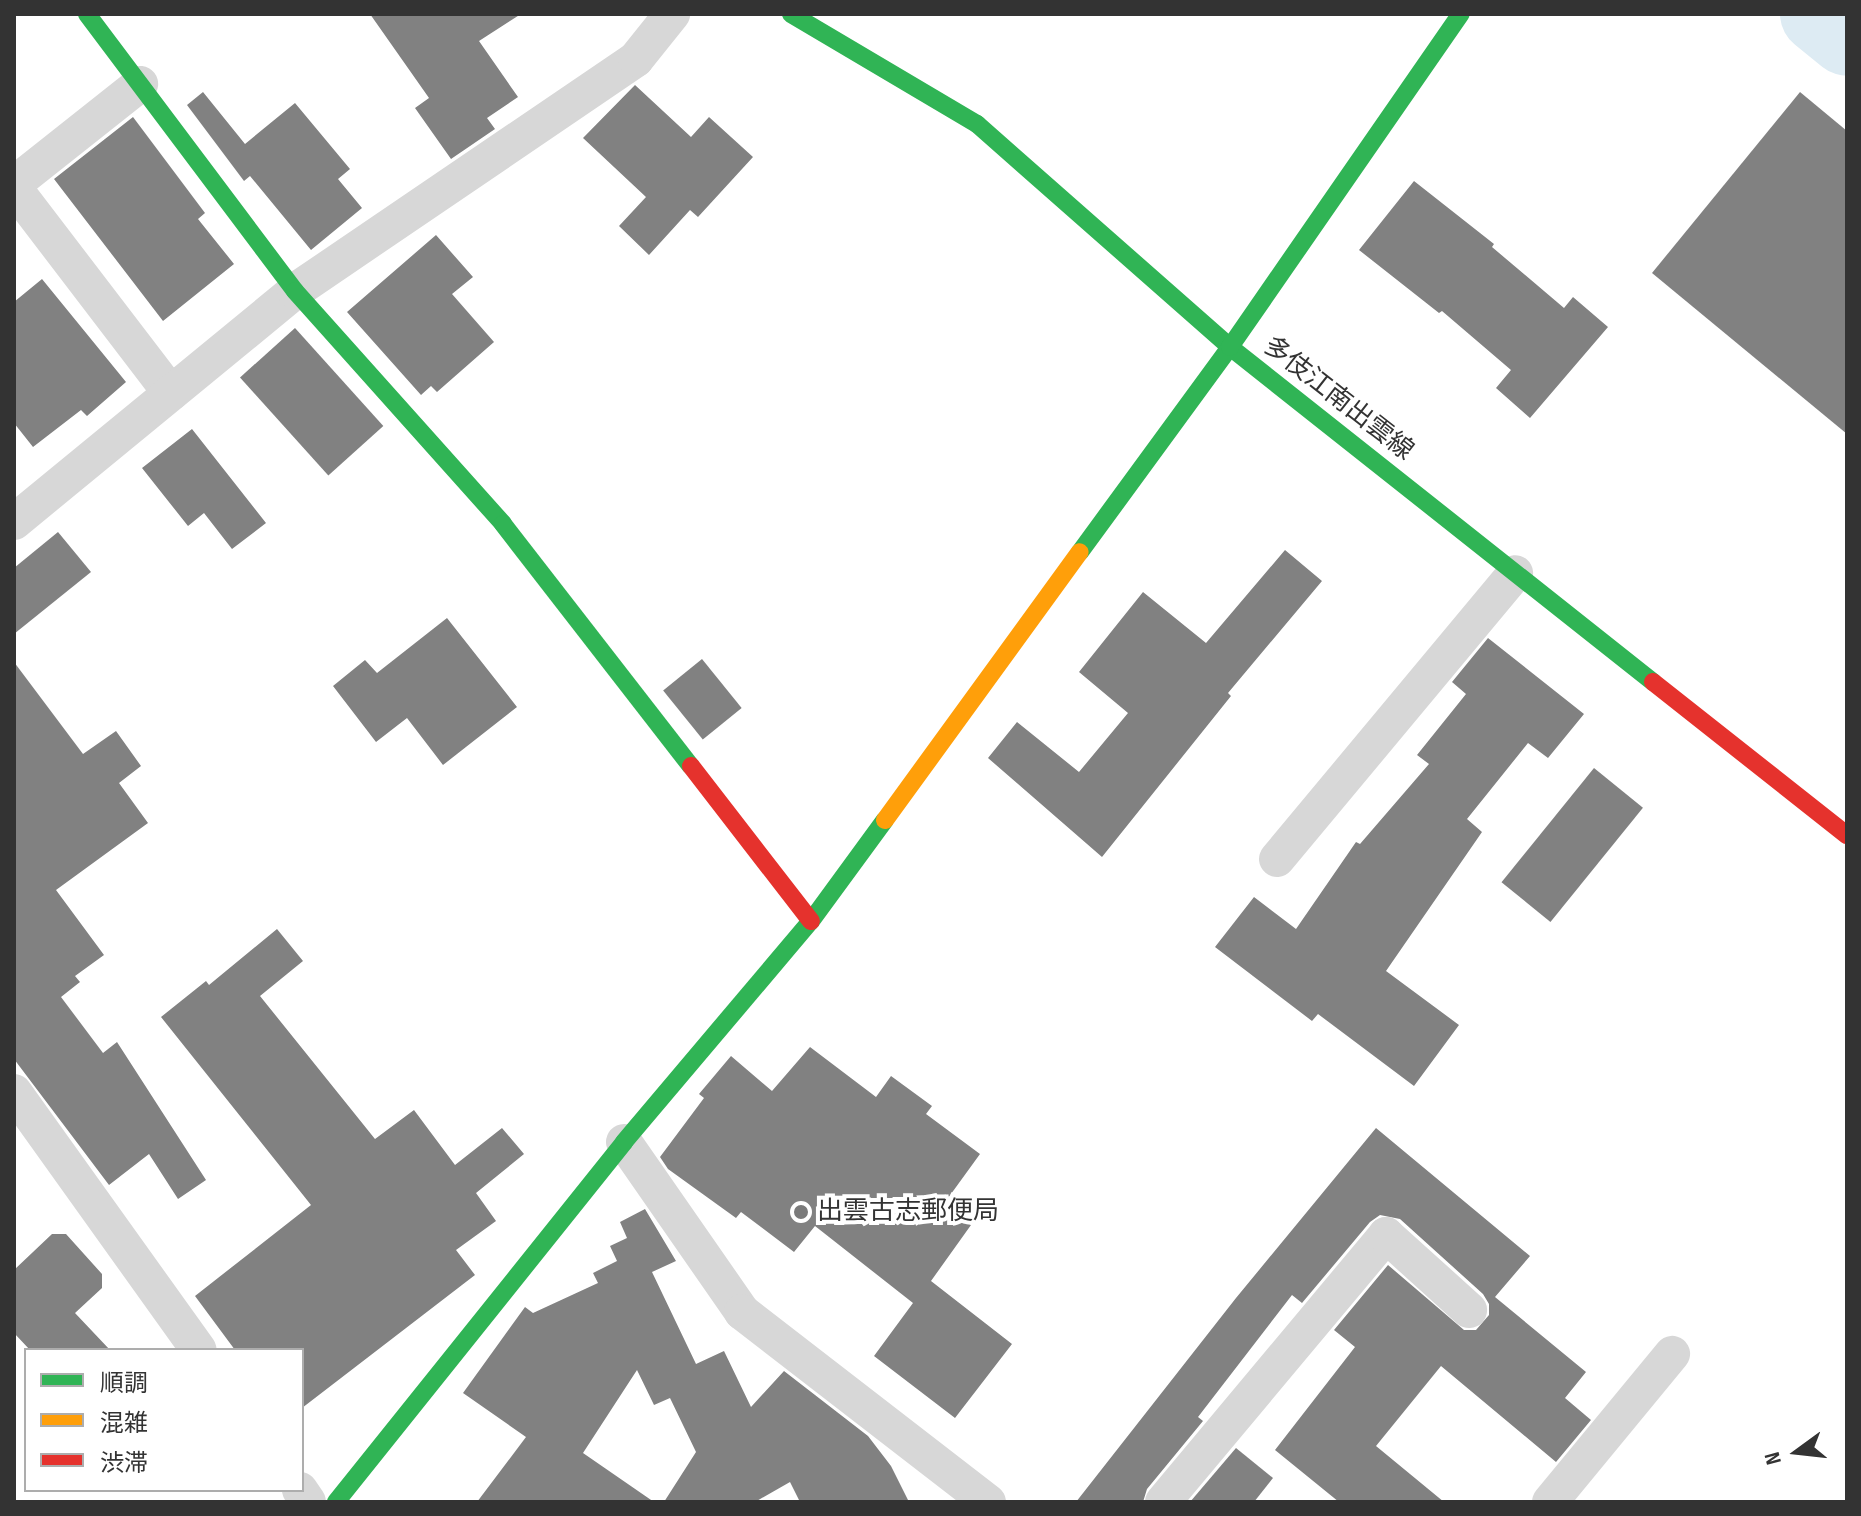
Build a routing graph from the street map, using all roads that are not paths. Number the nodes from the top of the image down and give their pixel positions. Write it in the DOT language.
graph roads {
  1 [pos="87,14"];
  2 [pos="672,14"];
  3 [pos="791,14"];
  4 [pos="1461,14"];
  5 [pos="140,84"];
  6 [pos="14,186"];
  7 [pos="295,291"];
  8 [pos="1230,347"];
  9 [pos="171,393"];
  10 [pos="14,522"];
  11 [pos="1515,573"];
  12 [pos="1847,835"];
  13 [pos="1277,859"];
  14 [pos="811,921"];
  15 [pos="14,1092"];
  16 [pos="624,1142"];
  17 [pos="1469,1310"];
  18 [pos="198,1348"];
  19 [pos="1672,1354"];
  20 [pos="336,1502"];
  21 [pos="988,1502"];
  22 [pos="1163,1502"];
  23 [pos="1550,1502"];
  1 -- 5 [label="street"];
  2 -- 7 [label="street"];
  3 -- 8 [label="street, 多伎江南出雲線"];
  4 -- 8 [label="street"];
  5 -- 6 [label="street"];
  5 -- 7 [label="street"];
  6 -- 9 [label="street"];
  7 -- 9 [label="street"];
  7 -- 14 [label="street"];
  8 -- 11 [label="street, 多伎江南出雲線"];
  8 -- 14 [label="street"];
  9 -- 10 [label="street"];
  11 -- 12 [label="street, 多伎江南出雲線"];
  11 -- 13 [label="street"];
  14 -- 16 [label="street"];
  15 -- 18 [label="street"];
  16 -- 20 [label="street"];
  16 -- 21 [label="street"];
  17 -- 22 [label="street"];
  19 -- 23 [label="street"];
}
